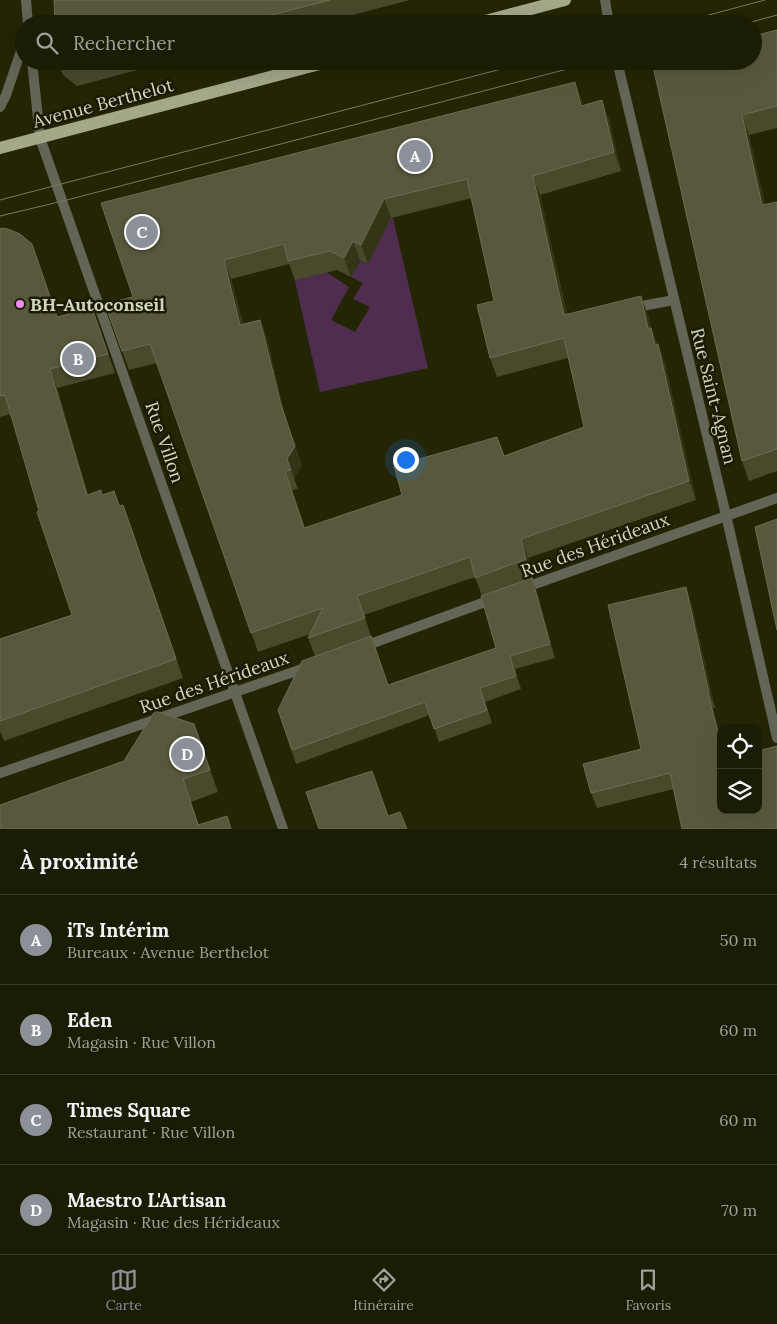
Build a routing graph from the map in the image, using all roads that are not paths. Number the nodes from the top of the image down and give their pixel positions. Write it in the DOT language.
graph roads {
  1 [pos="26,0"];
  2 [pos="564,0"];
  3 [pos="605,0"];
  4 [pos="27,15"];
  5 [pos="508,15"];
  6 [pos="608,15"];
  7 [pos="15,68"];
  8 [pos="33,70"];
  9 [pos="297,70"];
  10 [pos="619,70"];
  11 [pos="0,107"];
  12 [pos="40,138"];
  13 [pos="0,148"];
  14 [pos="674,300"];
  15 [pos="624,310"];
  16 [pos="777,498"];
  17 [pos="726,515"];
  18 [pos="350,651"];
  19 [pos="314,664"];
  20 [pos="235,693"];
  21 [pos="777,738"];
  22 [pos="0,773"];
  23 [pos="283,829"];
  1 -- 4 [label="street"];
  2 -- 5 [label="main road"];
  3 -- 6 [label="street"];
  7 -- 11 [label="street"];
  8 -- 12 [label="street, Rue Villon"];
  9 -- 12 [label="main road, Avenue Berthelot"];
  10 -- 14 [label="street, Rue Saint-Agnan"];
  12 -- 13 [label="main road, Avenue Berthelot"];
  12 -- 20 [label="street, Rue Villon"];
  14 -- 15 [label="street"];
  14 -- 17 [label="street, Rue Saint-Agnan"];
  16 -- 17 [label="street, Rue des Hérideaux"];
  17 -- 18 [label="street, Rue des Hérideaux"];
  17 -- 21 [label="street, Rue Saint-Agnan"];
  19 -- 20 [label="street, Rue des Hérideaux"];
  20 -- 22 [label="street, Rue des Hérideaux"];
  20 -- 23 [label="street, Rue Villon"];
}
